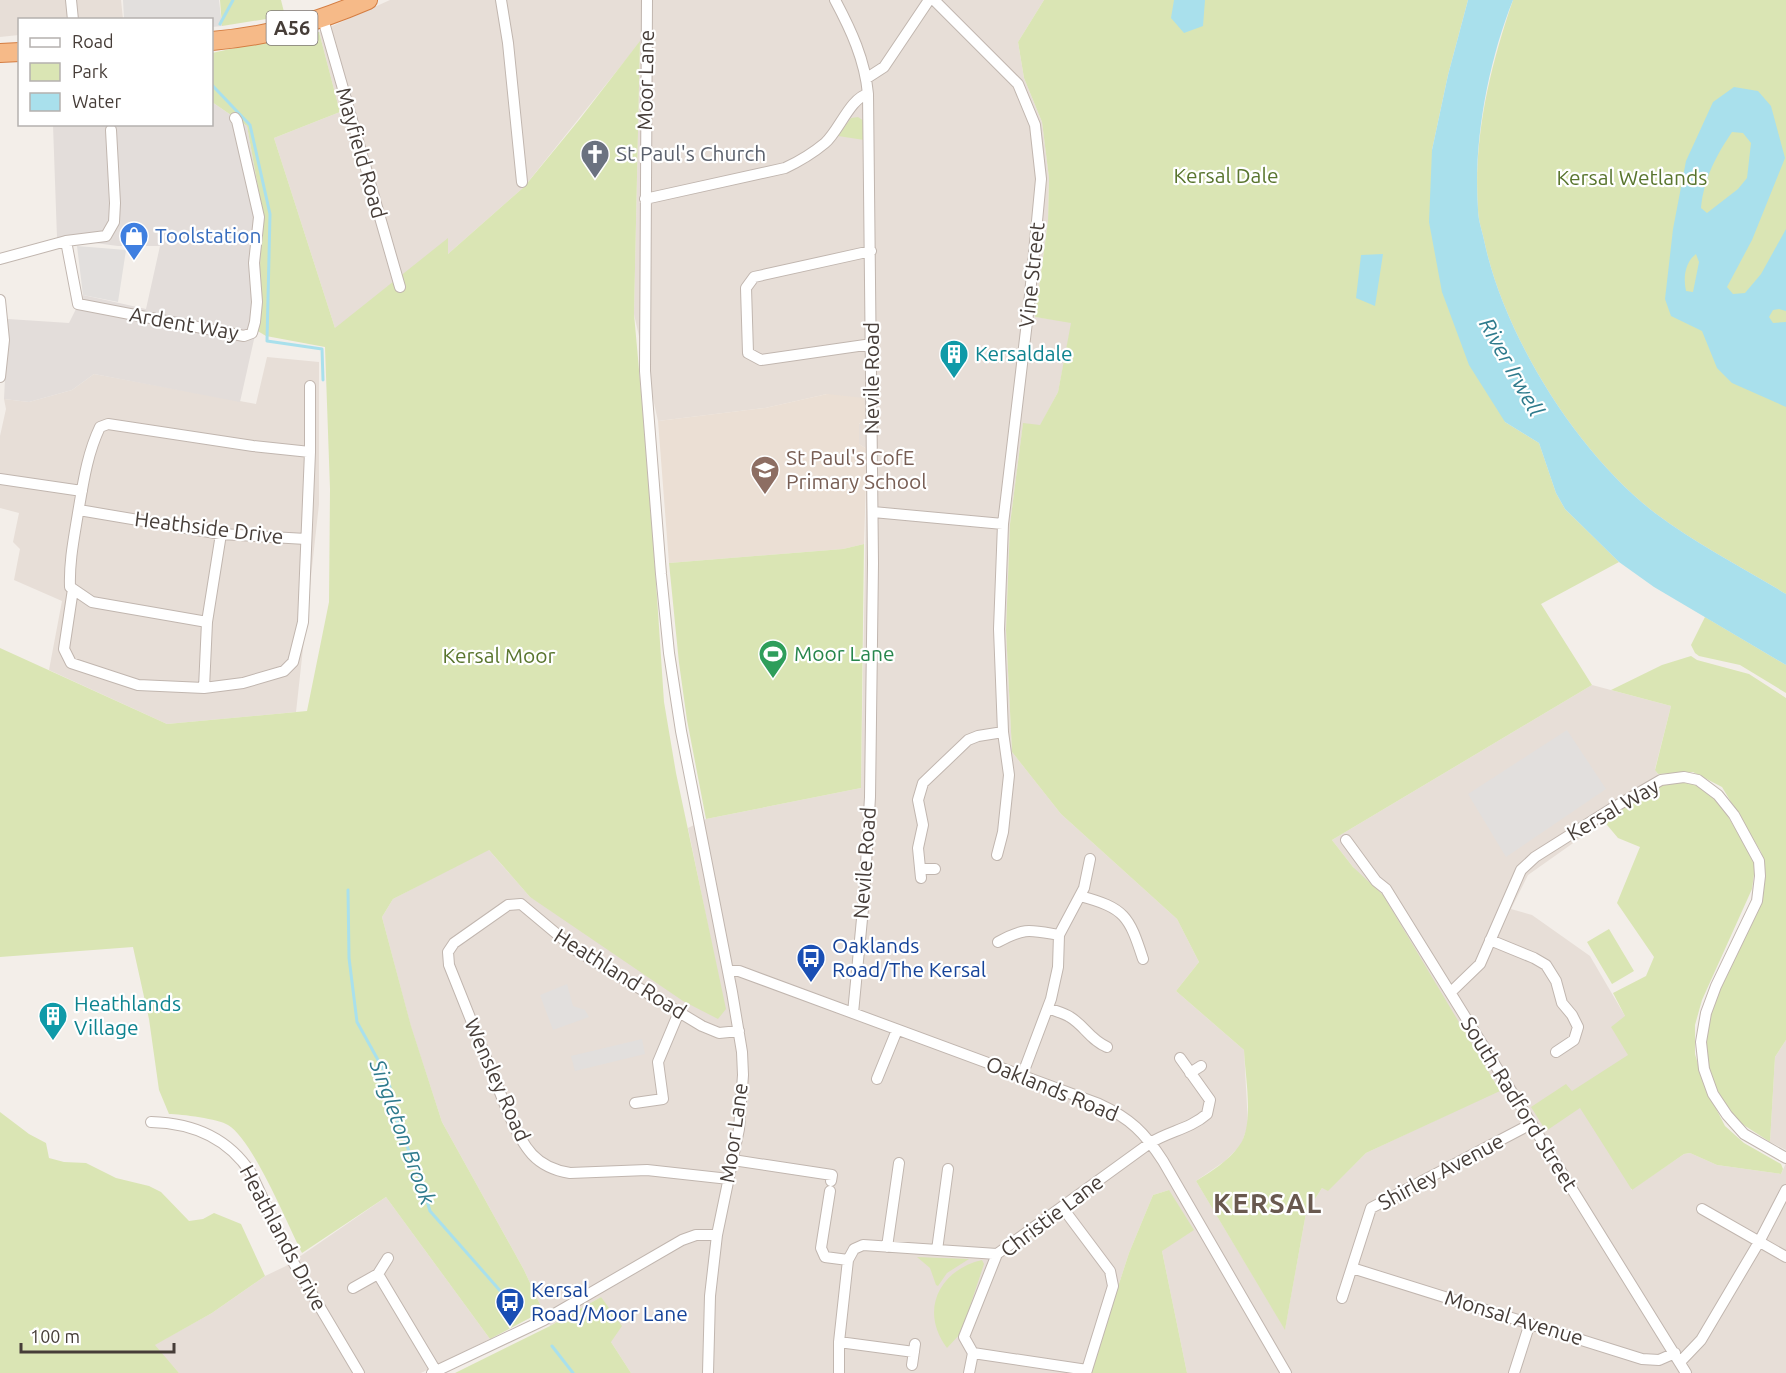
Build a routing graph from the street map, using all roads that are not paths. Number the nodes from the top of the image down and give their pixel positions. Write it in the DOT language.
graph roads {
  1 [pos="71,0"];
  2 [pos="368,0"];
  3 [pos="501,0"];
  4 [pos="647,0"];
  5 [pos="836,0"];
  6 [pos="928,0"];
  7 [pos="934,0"];
  8 [pos="73,18"];
  9 [pos="323,19"];
  10 [pos="213,41"];
  11 [pos="18,52"];
  12 [pos="0,53"];
  13 [pos="867,78"];
  14 [pos="868,94"];
  15 [pos="235,118"];
  16 [pos="111,130"];
  17 [pos="522,182"];
  18 [pos="645,199"];
  19 [pos="66,241"];
  20 [pos="871,251"];
  21 [pos="0,259"];
  22 [pos="400,286"];
  23 [pos="0,300"];
  24 [pos="872,344"];
  25 [pos="0,376"];
  26 [pos="310,386"];
  27 [pos="310,452"];
  28 [pos="0,479"];
  29 [pos="82,491"];
  30 [pos="79,510"];
  31 [pos="873,512"];
  32 [pos="1003,524"];
  33 [pos="220,534"];
  34 [pos="306,539"];
  35 [pos="73,589"];
  36 [pos="207,622"];
  37 [pos="204,688"];
  38 [pos="1003,732"];
  39 [pos="1346,840"];
  40 [pos="1002,848"];
  41 [pos="1090,859"];
  42 [pos="935,869"];
  43 [pos="1080,896"];
  44 [pos="508,905"];
  45 [pos="1059,935"];
  46 [pos="1490,940"];
  47 [pos="998,942"];
  48 [pos="1143,959"];
  49 [pos="728,970"];
  50 [pos="1450,992"];
  51 [pos="1048,1008"];
  52 [pos="679,1012"];
  53 [pos="853,1013"];
  54 [pos="897,1030"];
  55 [pos="739,1031"];
  56 [pos="1107,1047"];
  57 [pos="1556,1052"];
  58 [pos="1180,1059"];
  59 [pos="1201,1066"];
  60 [pos="1190,1073"];
  61 [pos="1022,1076"];
  62 [pos="877,1079"];
  63 [pos="635,1103"];
  64 [pos="151,1122"];
  65 [pos="1531,1124"];
  66 [pos="1150,1143"];
  67 [pos="1786,1158"];
  68 [pos="734,1160"];
  69 [pos="899,1163"];
  70 [pos="948,1169"];
  71 [pos="729,1179"];
  72 [pos="1786,1190"];
  73 [pos="1062,1206"];
  74 [pos="1702,1209"];
  75 [pos="717,1235"];
  76 [pos="1759,1242"];
  77 [pos="887,1247"];
  78 [pos="937,1250"];
  79 [pos="997,1254"];
  80 [pos="1786,1257"];
  81 [pos="388,1258"];
  82 [pos="848,1260"];
  83 [pos="1352,1268"];
  84 [pos="378,1274"];
  85 [pos="353,1288"];
  86 [pos="1342,1298"];
  87 [pos="1530,1323"];
  88 [pos="839,1342"];
  89 [pos="973,1353"];
  90 [pos="1678,1358"];
  91 [pos="912,1365"];
  92 [pos="434,1372"];
  93 [pos="1086,1372"];
  94 [pos="359,1373"];
  95 [pos="708,1373"];
  96 [pos="838,1373"];
  97 [pos="969,1373"];
  98 [pos="1286,1373"];
  99 [pos="1514,1373"];
  100 [pos="1686,1373"];
  1 -- 8 [label="street"];
  2 -- 9 [label="highway, A56"];
  3 -- 17 [label="street"];
  4 -- 18 [label="street, Moor Lane"];
  5 -- 13 [label="street, Nevile Road"];
  6 -- 13 [label="street"];
  7 -- 32 [label="street, Vine Street"];
  9 -- 10 [label="highway, A56"];
  9 -- 22 [label="street, Mayfield Road"];
  11 -- 12 [label="highway"];
  13 -- 14 [label="street, Nevile Road"];
  14 -- 18 [label="street"];
  14 -- 20 [label="street, Nevile Road"];
  15 -- 19 [label="street, Ardent Way"];
  16 -- 19 [label="street"];
  18 -- 49 [label="street, Moor Lane"];
  19 -- 21 [label="street"];
  20 -- 24 [label="street, Nevile Road"];
  20 -- 24 [label="street"];
  23 -- 25 [label="street"];
  24 -- 31 [label="street, Nevile Road"];
  26 -- 27 [label="street"];
  27 -- 29 [label="street, Heathside Drive"];
  27 -- 34 [label="street"];
  28 -- 29 [label="street"];
  29 -- 30 [label="street, Heathside Drive"];
  30 -- 33 [label="street, Heathside Drive"];
  30 -- 35 [label="street, Heathside Drive"];
  31 -- 32 [label="street"];
  31 -- 53 [label="street, Nevile Road"];
  32 -- 38 [label="street, Vine Street"];
  33 -- 34 [label="street, Heathside Drive"];
  33 -- 36 [label="street"];
  34 -- 37 [label="street, Heathside Drive"];
  35 -- 36 [label="street"];
  35 -- 37 [label="street, Heathside Drive"];
  36 -- 37 [label="street"];
  38 -- 40 [label="street, Vine Street"];
  38 -- 42 [label="street"];
  39 -- 50 [label="street, South Radford Street"];
  41 -- 43 [label="street"];
  43 -- 45 [label="street"];
  43 -- 48 [label="street"];
  44 -- 52 [label="street, Heathland Road"];
  44 -- 71 [label="street, Wensley Road"];
  45 -- 47 [label="street"];
  45 -- 51 [label="street"];
  46 -- 50 [label="street, Kersal Way"];
  46 -- 57 [label="street"];
  46 -- 67 [label="street, Kersal Way"];
  49 -- 53 [label="street, Oaklands Road"];
  49 -- 55 [label="street, Moor Lane"];
  50 -- 65 [label="street, South Radford Street"];
  51 -- 56 [label="street"];
  51 -- 61 [label="street"];
  52 -- 55 [label="street, Heathland Road"];
  52 -- 63 [label="street"];
  53 -- 54 [label="street, Oaklands Road"];
  54 -- 61 [label="street, Oaklands Road"];
  54 -- 62 [label="street"];
  55 -- 68 [label="street, Moor Lane"];
  58 -- 60 [label="street"];
  59 -- 60 [label="street"];
  60 -- 66 [label="street, Christie Lane"];
  61 -- 66 [label="street, Oaklands Road"];
  64 -- 94 [label="street, Heathlands Drive"];
  65 -- 83 [label="street, Shirley Avenue"];
  65 -- 90 [label="street, South Radford Street"];
  66 -- 73 [label="street, Christie Lane"];
  66 -- 98 [label="street, Oaklands Road"];
  68 -- 71 [label="street, Moor Lane"];
  68 -- 82 [label="street"];
  69 -- 77 [label="street"];
  70 -- 78 [label="street"];
  71 -- 75 [label="street, Moor Lane"];
  72 -- 76 [label="street"];
  73 -- 79 [label="street, Christie Lane"];
  73 -- 93 [label="street"];
  74 -- 76 [label="street"];
  75 -- 92 [label="street"];
  75 -- 95 [label="street, Moor Lane"];
  76 -- 80 [label="street"];
  76 -- 90 [label="street"];
  77 -- 78 [label="street"];
  77 -- 82 [label="street"];
  78 -- 79 [label="street"];
  79 -- 89 [label="street, Christie Lane"];
  81 -- 84 [label="street"];
  82 -- 88 [label="street"];
  83 -- 86 [label="street, Shirley Avenue"];
  83 -- 87 [label="street, Monsal Avenue"];
  84 -- 85 [label="street"];
  84 -- 92 [label="street"];
  87 -- 90 [label="street, Monsal Avenue"];
  87 -- 99 [label="street"];
  88 -- 91 [label="street"];
  88 -- 96 [label="street"];
  89 -- 93 [label="street"];
  89 -- 97 [label="street, Christie Lane"];
  90 -- 100 [label="street, South Radford Street"];
}
